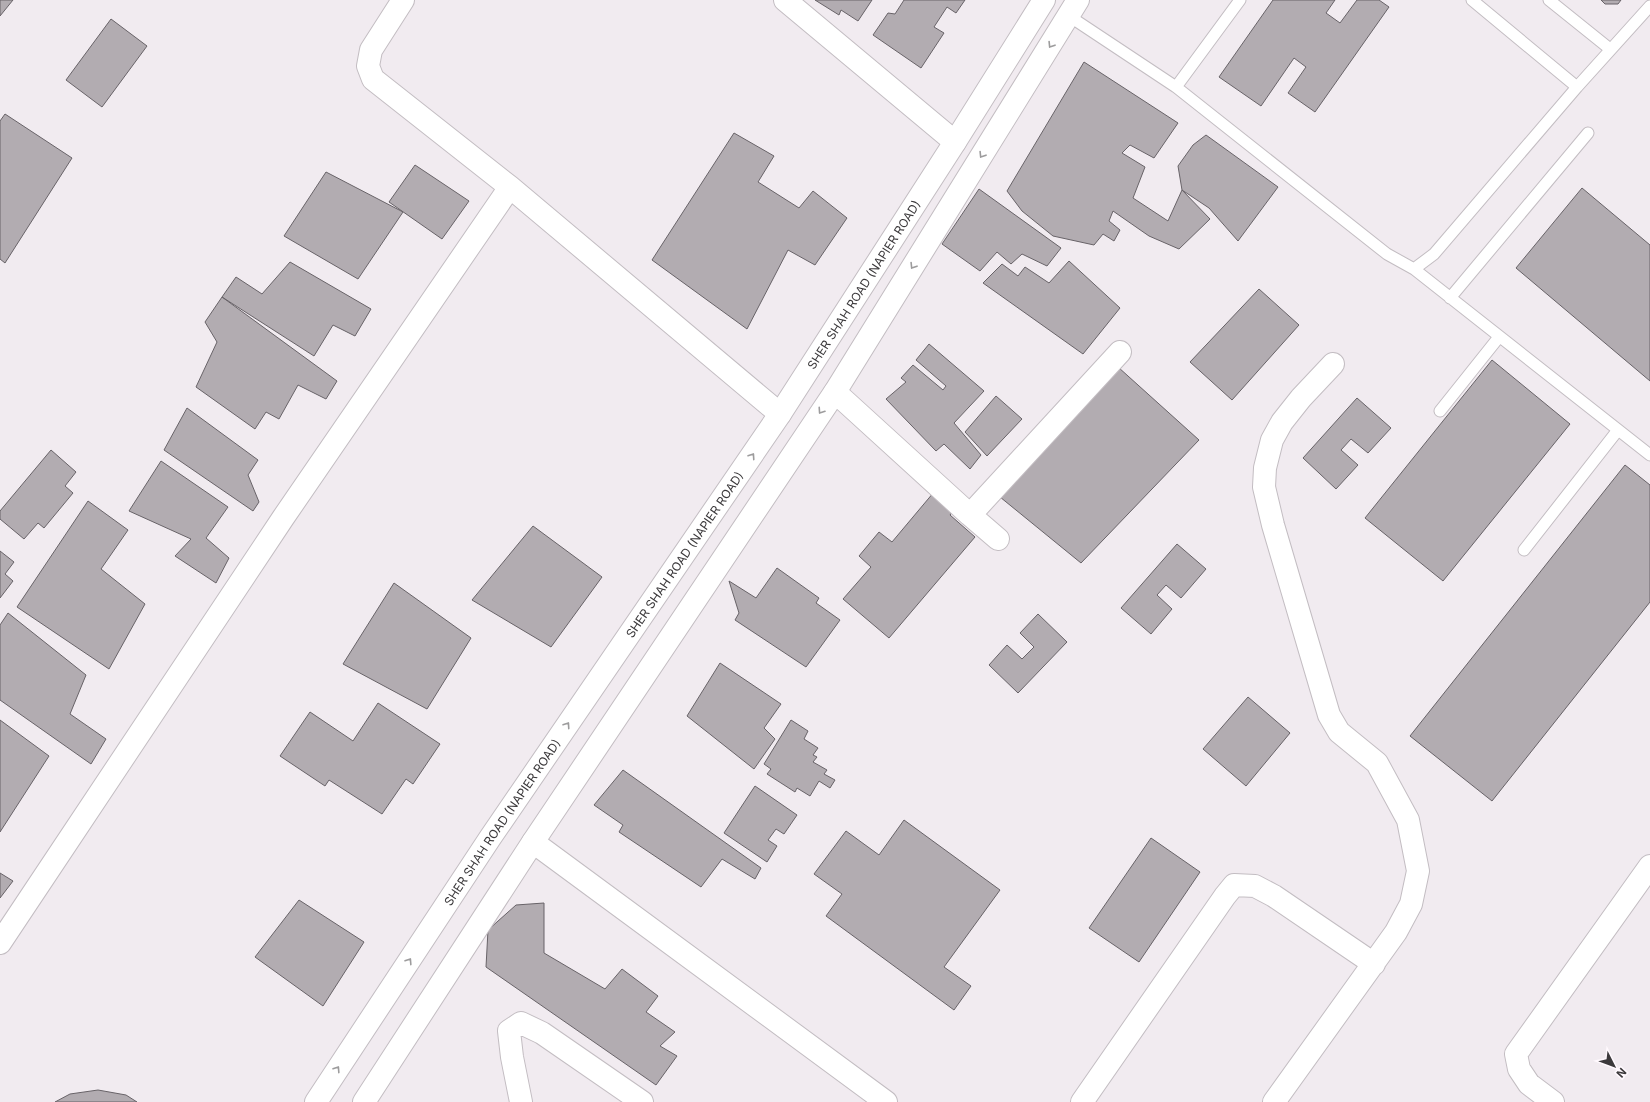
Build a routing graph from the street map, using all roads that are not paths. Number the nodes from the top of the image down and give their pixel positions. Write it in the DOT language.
graph roads {
  1 [pos="403,0"];
  2 [pos="785,0"];
  3 [pos="1044,0"];
  4 [pos="1240,0"];
  5 [pos="1472,0"];
  6 [pos="1549,0"];
  7 [pos="1650,6"];
  8 [pos="1073,8"];
  9 [pos="1610,49"];
  10 [pos="1176,87"];
  11 [pos="1577,87"];
  12 [pos="1588,133"];
  13 [pos="955,142"];
  14 [pos="510,187"];
  15 [pos="1414,269"];
  16 [pos="1450,298"];
  17 [pos="1499,337"];
  18 [pos="1120,352"];
  19 [pos="1333,364"];
  20 [pos="835,392"];
  21 [pos="1440,411"];
  22 [pos="780,414"];
  23 [pos="1618,430"];
  24 [pos="1650,455"];
  25 [pos="970,515"];
  26 [pos="998,539"];
  27 [pos="1524,550"];
  28 [pos="533,842"];
  29 [pos="1650,866"];
  30 [pos="0,943"];
  31 [pos="1374,964"];
  32 [pos="316,1102"];
  33 [pos="364,1102"];
  34 [pos="521,1102"];
  35 [pos="642,1102"];
  36 [pos="886,1102"];
  37 [pos="1082,1102"];
  38 [pos="1274,1102"];
  39 [pos="1553,1102"];
  1 -- 14 [label="street"];
  2 -- 13 [label="street"];
  3 -- 13 [label="street, SHER SHAH ROAD (NAPIER ROAD)"];
  4 -- 10 [label="lane"];
  5 -- 11 [label="lane"];
  6 -- 9 [label="lane"];
  7 -- 9 [label="lane"];
  8 -- 10 [label="lane"];
  8 -- 20 [label="street, one-way"];
  9 -- 11 [label="lane"];
  10 -- 15 [label="lane"];
  11 -- 15 [label="lane"];
  12 -- 16 [label="lane"];
  13 -- 22 [label="street, SHER SHAH ROAD (NAPIER ROAD)"];
  14 -- 22 [label="street"];
  14 -- 30 [label="street"];
  15 -- 16 [label="lane"];
  16 -- 17 [label="lane"];
  17 -- 21 [label="lane"];
  17 -- 23 [label="lane"];
  18 -- 25 [label="street"];
  19 -- 31 [label="street"];
  20 -- 25 [label="street"];
  20 -- 28 [label="street, one-way"];
  32 -- 22 [label="street, SHER SHAH ROAD (NAPIER ROAD), one-way"];
  23 -- 24 [label="lane"];
  23 -- 27 [label="lane"];
  25 -- 26 [label="street"];
  28 -- 33 [label="street"];
  28 -- 36 [label="street"];
  29 -- 39 [label="street"];
  31 -- 37 [label="street"];
  31 -- 38 [label="street"];
  34 -- 35 [label="street"];
}
